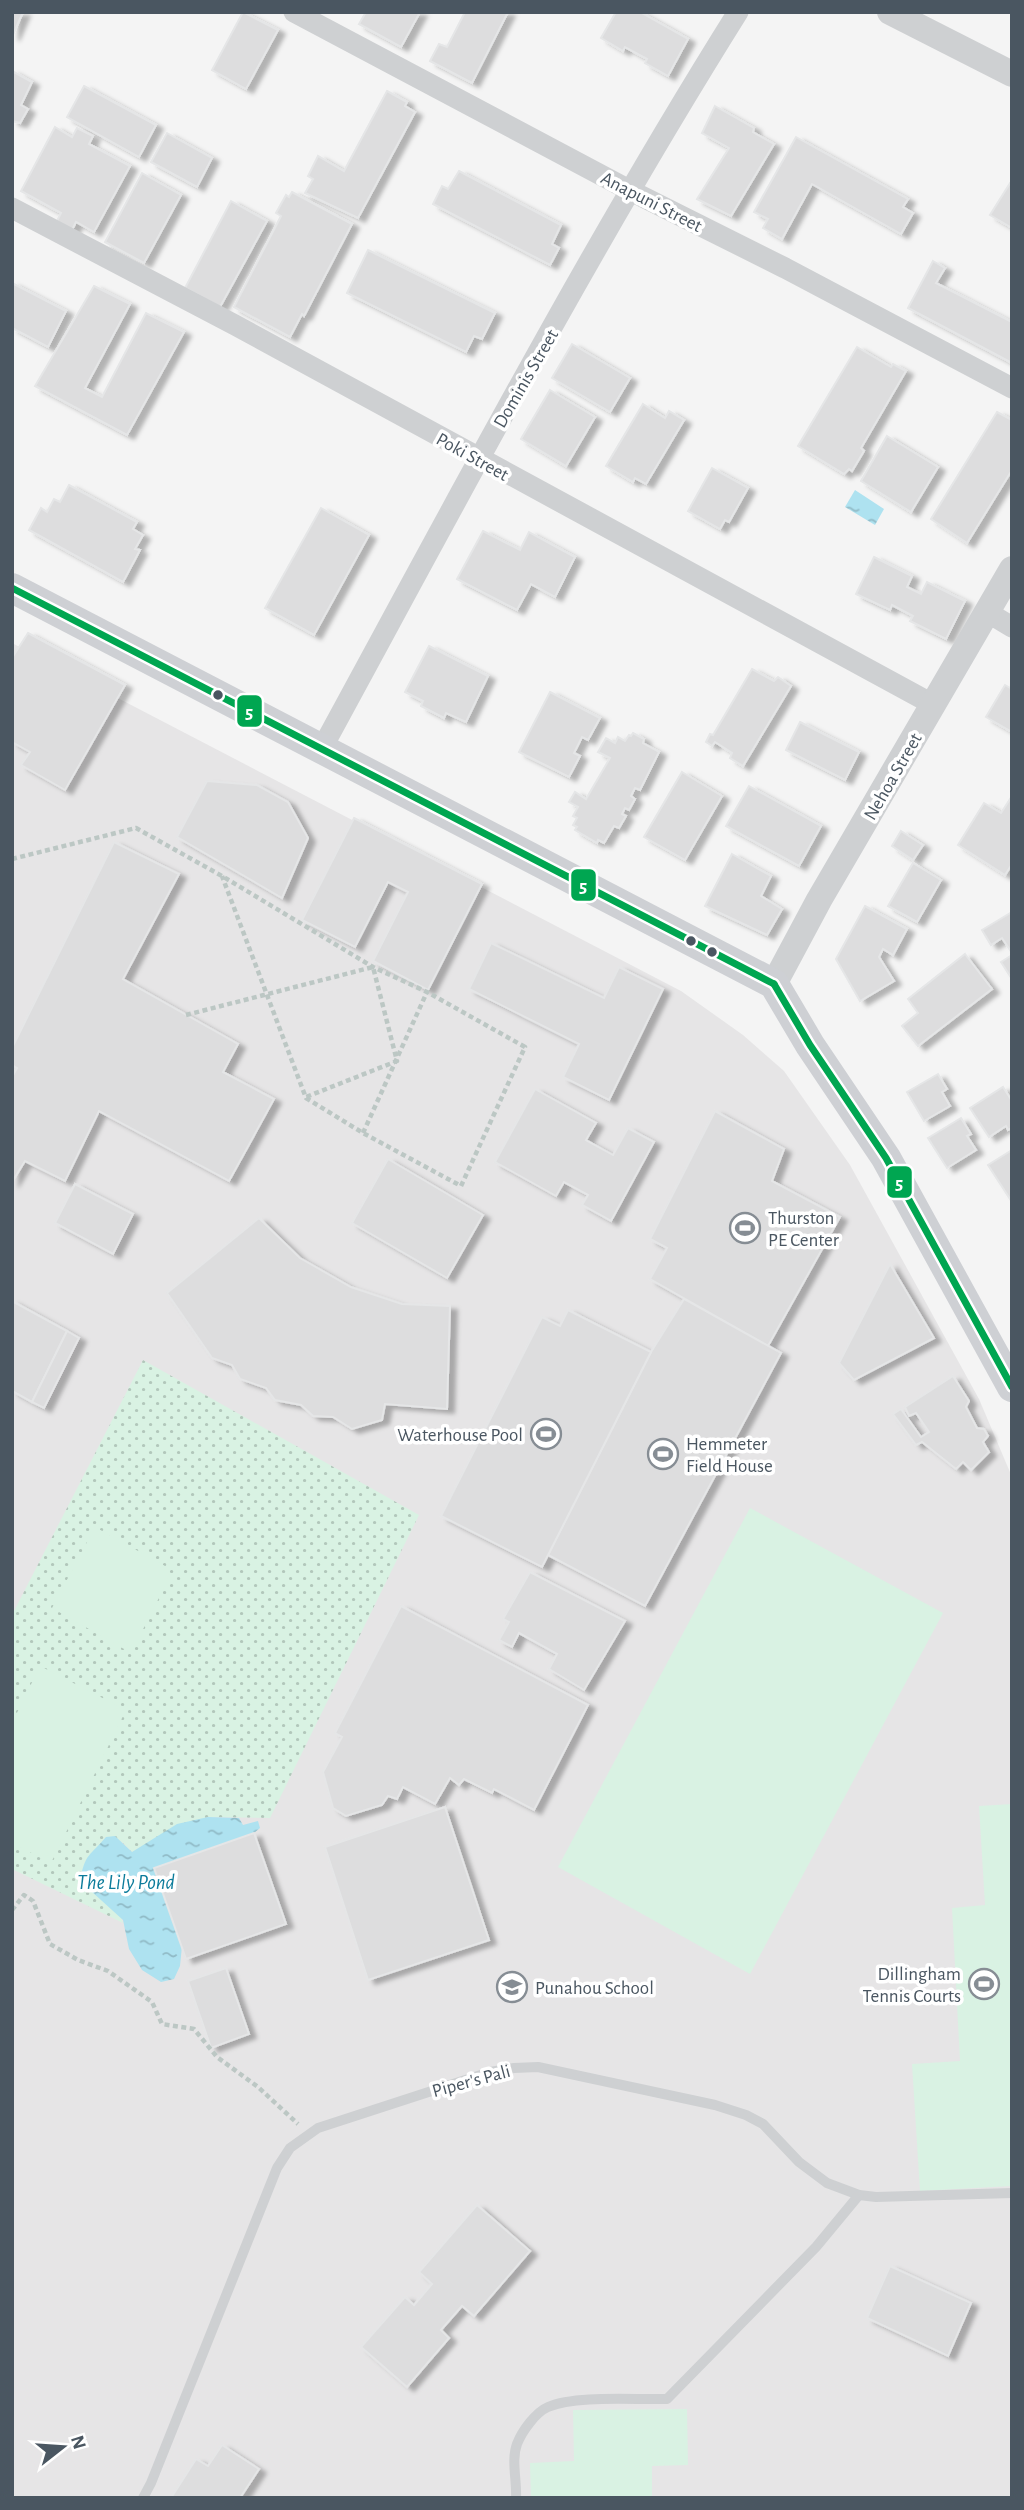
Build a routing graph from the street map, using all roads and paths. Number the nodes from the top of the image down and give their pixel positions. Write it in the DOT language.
graph roads {
  1 [pos="294,12"];
  2 [pos="738,12"];
  3 [pos="890,12"];
  4 [pos="1012,74"];
  5 [pos="631,191"];
  6 [pos="12,208"];
  7 [pos="1012,388"];
  8 [pos="479,460"];
  9 [pos="1012,569"];
  10 [pos="12,588"];
  11 [pos="987,612"];
  12 [pos="1012,627"];
  13 [pos="934,705"];
  14 [pos="321,750"];
  15 [pos="12,859"];
  16 [pos="222,876"];
  17 [pos="373,967"];
  18 [pos="774,984"];
  19 [pos="428,992"];
  20 [pos="266,995"];
  21 [pos="186,1015"];
  22 [pos="397,1061"];
  23 [pos="306,1098"];
  24 [pos="363,1133"];
  25 [pos="1012,1387"];
  26 [pos="12,1910"];
  27 [pos="308,2133"];
  28 [pos="1012,2193"];
  29 [pos="859,2195"];
  30 [pos="142,2498"];
  31 [pos="516,2498"];
  1 -- 5 [label="street, Anapuni Street"];
  2 -- 5 [label="street, Dominis Street"];
  3 -- 4 [label="street"];
  5 -- 7 [label="street, Anapuni Street"];
  5 -- 8 [label="street, Dominis Street"];
  6 -- 8 [label="street, Poki Street"];
  8 -- 13 [label="street, Poki Street"];
  8 -- 14 [label="street, Dominis Street"];
  9 -- 11 [label="street, Nehoa Street"];
  10 -- 14 [label="main road"];
  11 -- 12 [label="street"];
  11 -- 13 [label="street, Nehoa Street"];
  13 -- 18 [label="street, Nehoa Street"];
  14 -- 18 [label="main road"];
  15 -- 16 [label="path"];
  16 -- 17 [label="path"];
  16 -- 20 [label="path"];
  17 -- 19 [label="path"];
  17 -- 20 [label="path"];
  17 -- 22 [label="path"];
  18 -- 25 [label="main road"];
  19 -- 22 [label="path"];
  19 -- 24 [label="path"];
  20 -- 21 [label="path"];
  20 -- 23 [label="path"];
  22 -- 23 [label="path"];
  22 -- 24 [label="path"];
  23 -- 24 [label="path"];
  26 -- 27 [label="path"];
  27 -- 29 [label="lane, Piper's Pali"];
  27 -- 30 [label="lane, Piper's Pali"];
  28 -- 29 [label="lane, Piper's Pali"];
  29 -- 31 [label="lane"];
}
